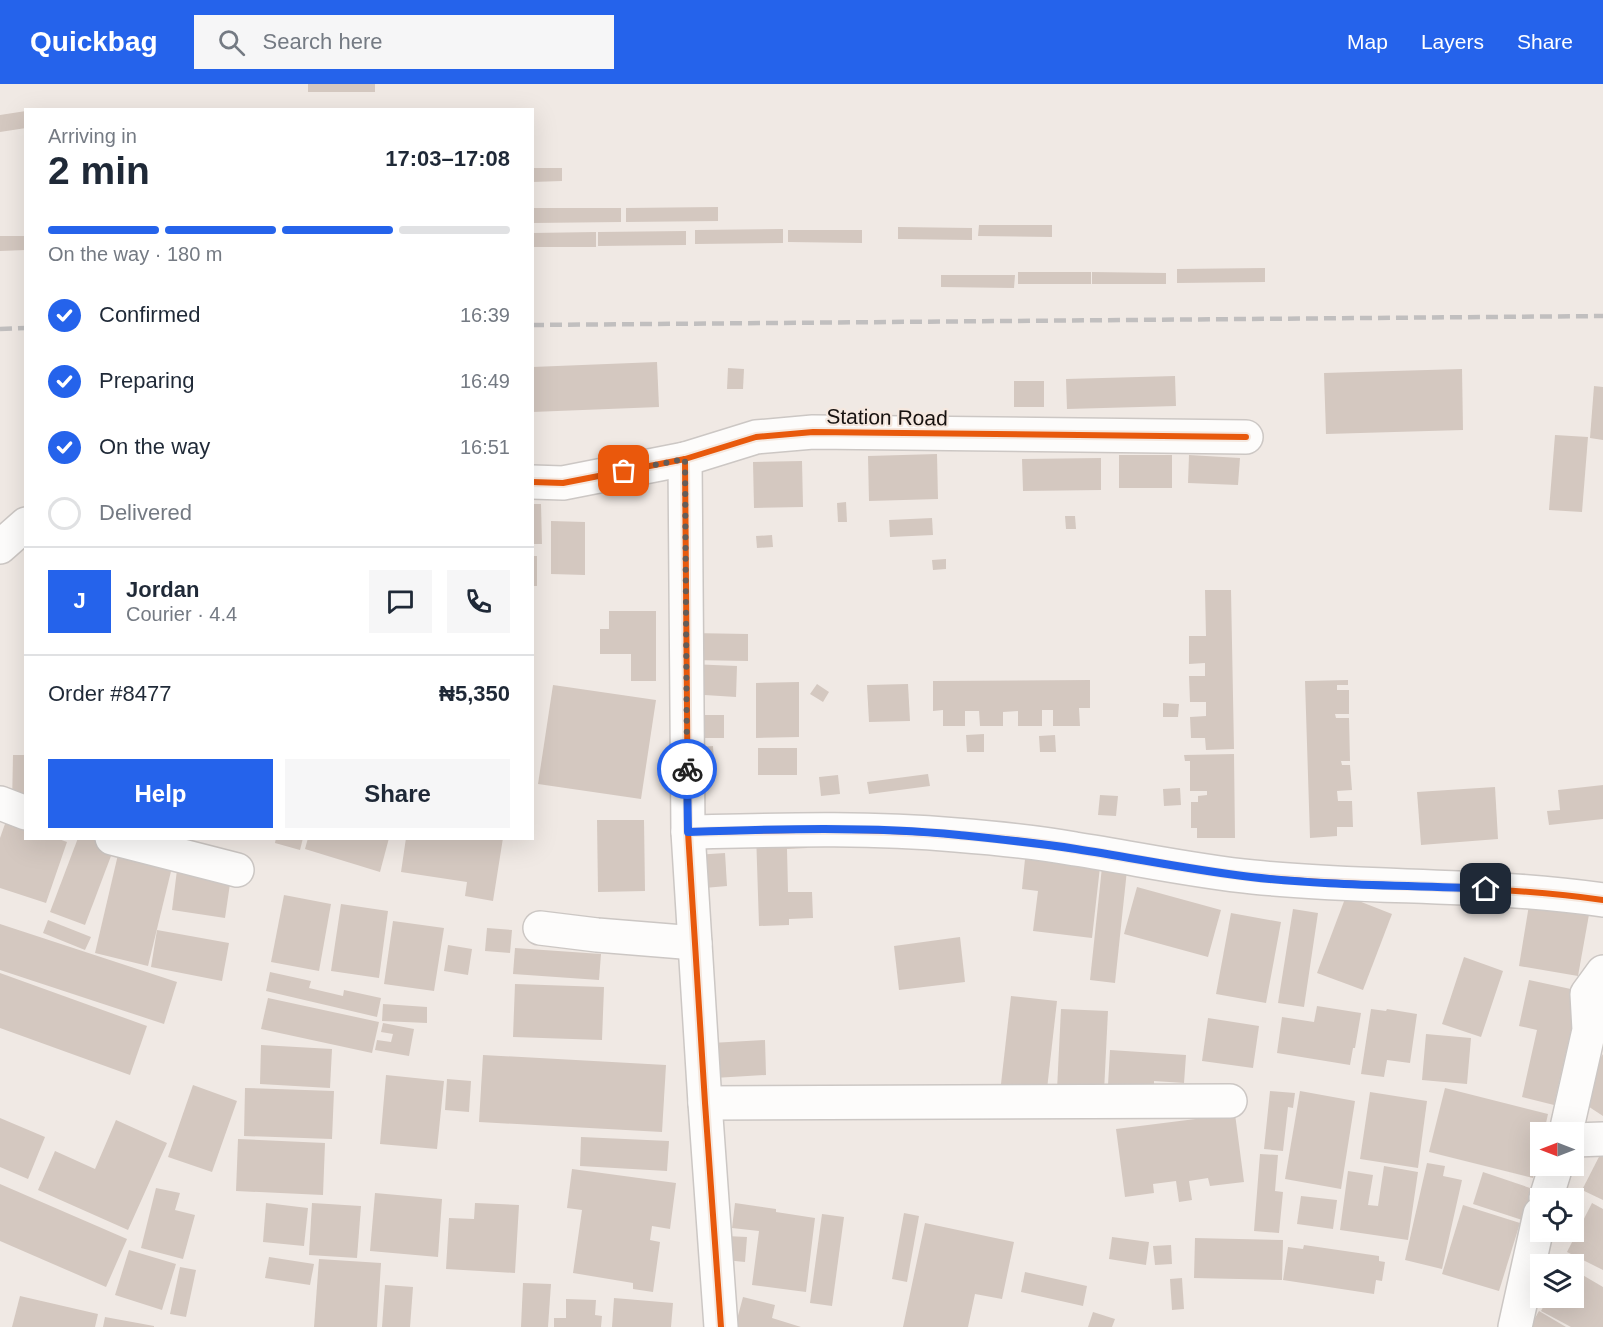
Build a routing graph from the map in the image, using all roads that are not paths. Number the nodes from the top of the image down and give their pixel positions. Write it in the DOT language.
graph roads {
  1 [pos="1246,437"];
  2 [pos="685,459"];
  3 [pos="534,482"];
  4 [pos="24,526"];
  5 [pos="0,547"];
  6 [pos="0,803"];
  7 [pos="24,812"];
  8 [pos="688,832"];
  9 [pos="120,840"];
  10 [pos="237,870"];
  11 [pos="1603,900"];
  12 [pos="540,928"];
  13 [pos="695,943"];
  14 [pos="1603,972"];
  15 [pos="1230,1101"];
  16 [pos="705,1103"];
  17 [pos="1568,1122"];
  18 [pos="1603,1139"];
  19 [pos="1584,1140"];
  20 [pos="1534,1242"];
  21 [pos="721,1327"];
  22 [pos="1515,1327"];
  1 -- 2 [label="street, Station Road"];
  2 -- 3 [label="street, Station Road"];
  2 -- 8 [label="street"];
  4 -- 5 [label="street"];
  6 -- 7 [label="street"];
  8 -- 11 [label="street"];
  8 -- 13 [label="street"];
  9 -- 10 [label="street"];
  12 -- 13 [label="street"];
  13 -- 16 [label="street"];
  14 -- 17 [label="street"];
  15 -- 16 [label="street"];
  16 -- 21 [label="street"];
  18 -- 19 [label="street"];
  20 -- 22 [label="street"];
}
